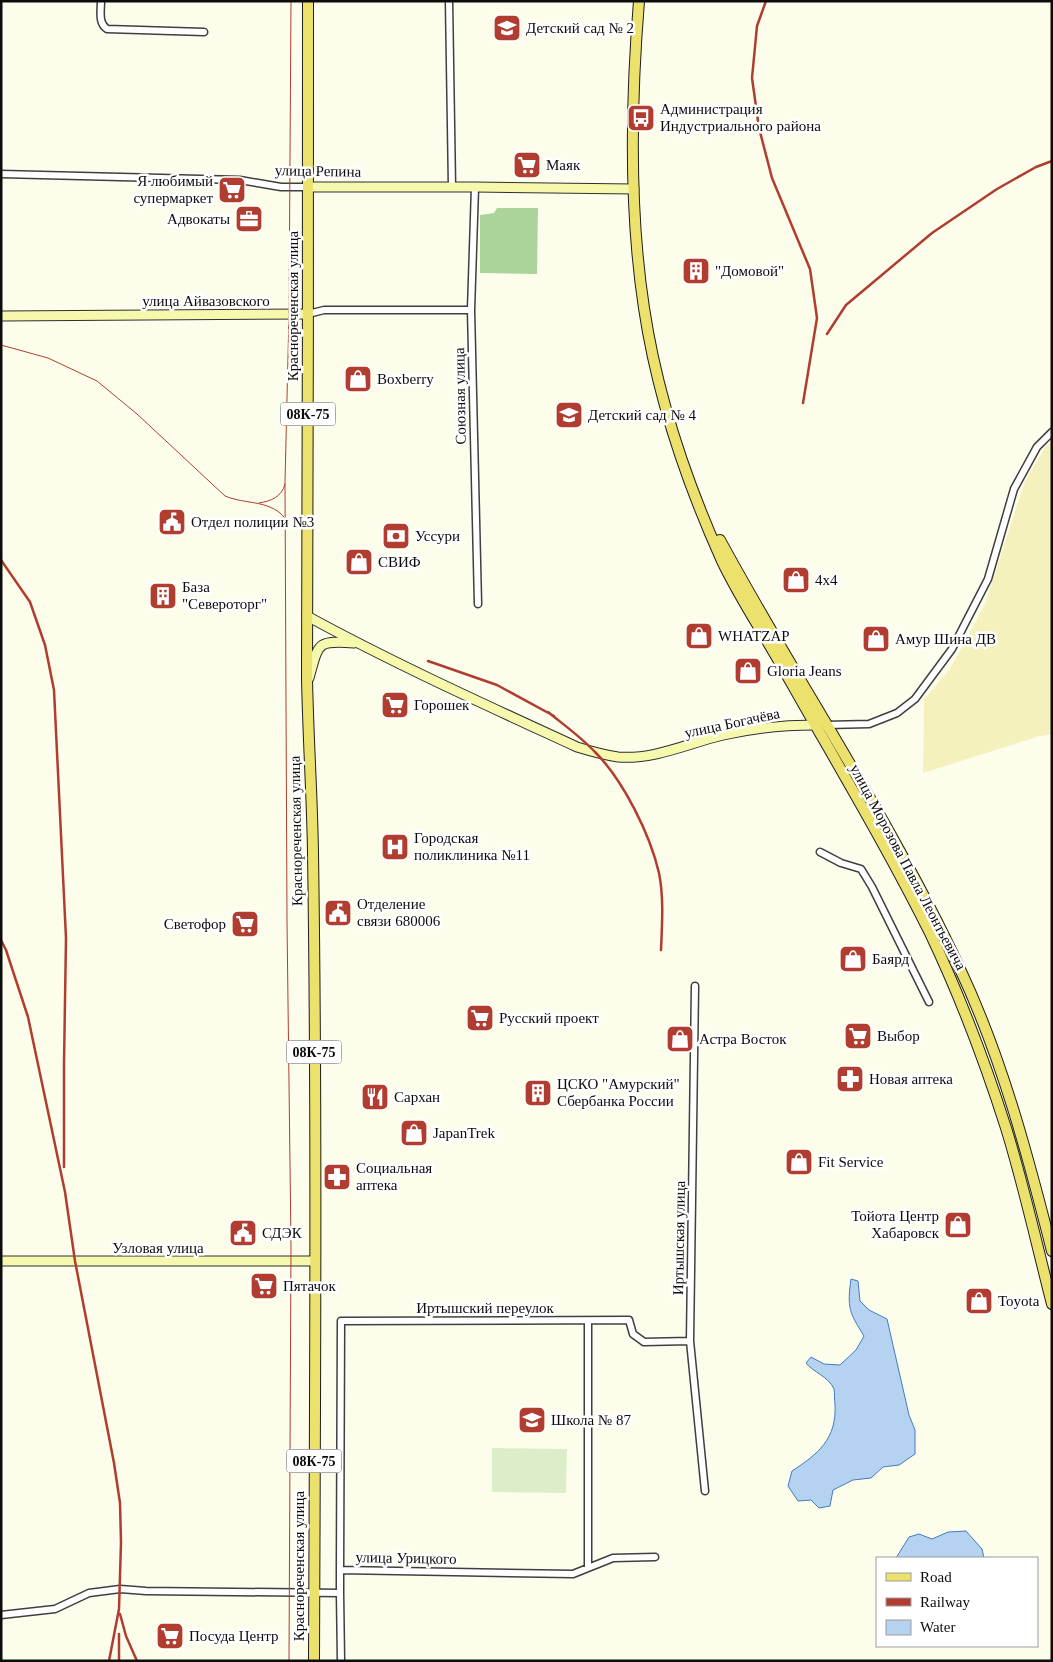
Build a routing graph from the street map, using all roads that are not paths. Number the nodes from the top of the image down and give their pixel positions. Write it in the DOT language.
graph roads {
  1 [pos="101,1"];
  2 [pos="308,1"];
  3 [pos="449,1"];
  4 [pos="638,1"];
  5 [pos="204,32"];
  6 [pos="1,174"];
  7 [pos="452,187"];
  8 [pos="475,187"];
  9 [pos="309,188"];
  10 [pos="634,189"];
  11 [pos="471,310"];
  12 [pos="308,314"];
  13 [pos="1,316"];
  14 [pos="1052,432"];
  15 [pos="705,521"];
  16 [pos="478,604"];
  17 [pos="307,616"];
  18 [pos="357,643"];
  19 [pos="307,683"];
  20 [pos="815,725"];
  21 [pos="828,725"];
  22 [pos="820,852"];
  23 [pos="695,986"];
  24 [pos="929,1002"];
  25 [pos="1052,1251"];
  26 [pos="1,1261"];
  27 [pos="315,1261"];
  28 [pos="1052,1304"];
  29 [pos="588,1321"];
  30 [pos="690,1341"];
  31 [pos="705,1491"];
  32 [pos="655,1556"];
  33 [pos="588,1568"];
  34 [pos="340,1570"];
  35 [pos="313,1593"];
  36 [pos="340,1593"];
  37 [pos="1,1615"];
  38 [pos="314,1661"];
  39 [pos="341,1661"];
  1 -- 5 [label="street"];
  2 -- 9 [label="main road, Краснореченская улица / 08К-75"];
  3 -- 7 [label="street"];
  4 -- 10 [label="main road, улица Морозова Павла Леонтьевича"];
  6 -- 9 [label="street, улица Репина"];
  7 -- 8 [label="street, улица Репина"];
  7 -- 9 [label="street, улица Репина"];
  8 -- 10 [label="street, улица Репина"];
  8 -- 11 [label="street, Союзная улица"];
  9 -- 12 [label="main road, Краснореченская улица / 08К-75"];
  10 -- 15 [label="main road, улица Морозова Павла Леонтьевича"];
  11 -- 12 [label="street, улица Айвазовского"];
  11 -- 16 [label="street, Союзная улица"];
  12 -- 13 [label="street, улица Айвазовского"];
  12 -- 17 [label="main road, Краснореченская улица / 08К-75"];
  14 -- 21 [label="street, улица Богачёва"];
  15 -- 20 [label="main road, улица Морозова Павла Леонтьевича"];
  15 -- 21 [label="main road, улица Морозова Павла Леонтьевича"];
  17 -- 18 [label="street, улица Богачёва"];
  17 -- 19 [label="main road, Краснореченская улица / 08К-75"];
  18 -- 19 [label="street"];
  18 -- 20 [label="street, улица Богачёва"];
  19 -- 27 [label="main road, Краснореченская улица / 08К-75"];
  20 -- 21 [label="street, улица Богачёва"];
  20 -- 28 [label="main road, улица Морозова Павла Леонтьевича"];
  21 -- 25 [label="main road, улица Морозова Павла Леонтьевича"];
  22 -- 24 [label="street"];
  23 -- 30 [label="street, Иртышская улица"];
  26 -- 27 [label="street, Узловая улица"];
  27 -- 35 [label="main road, Краснореченская улица / 08К-75"];
  29 -- 30 [label="street, Иртышский переулок"];
  29 -- 33 [label="street"];
  29 -- 34 [label="street, Иртышский переулок"];
  30 -- 31 [label="street, Иртышская улица"];
  32 -- 33 [label="street, улица Урицкого"];
  33 -- 34 [label="street, улица Урицкого"];
  34 -- 36 [label="street, улица Урицкого"];
  35 -- 36 [label="street"];
  35 -- 37 [label="street"];
  35 -- 38 [label="main road, Краснореченская улица / 08К-75"];
  36 -- 39 [label="street, улица Урицкого"];
}
